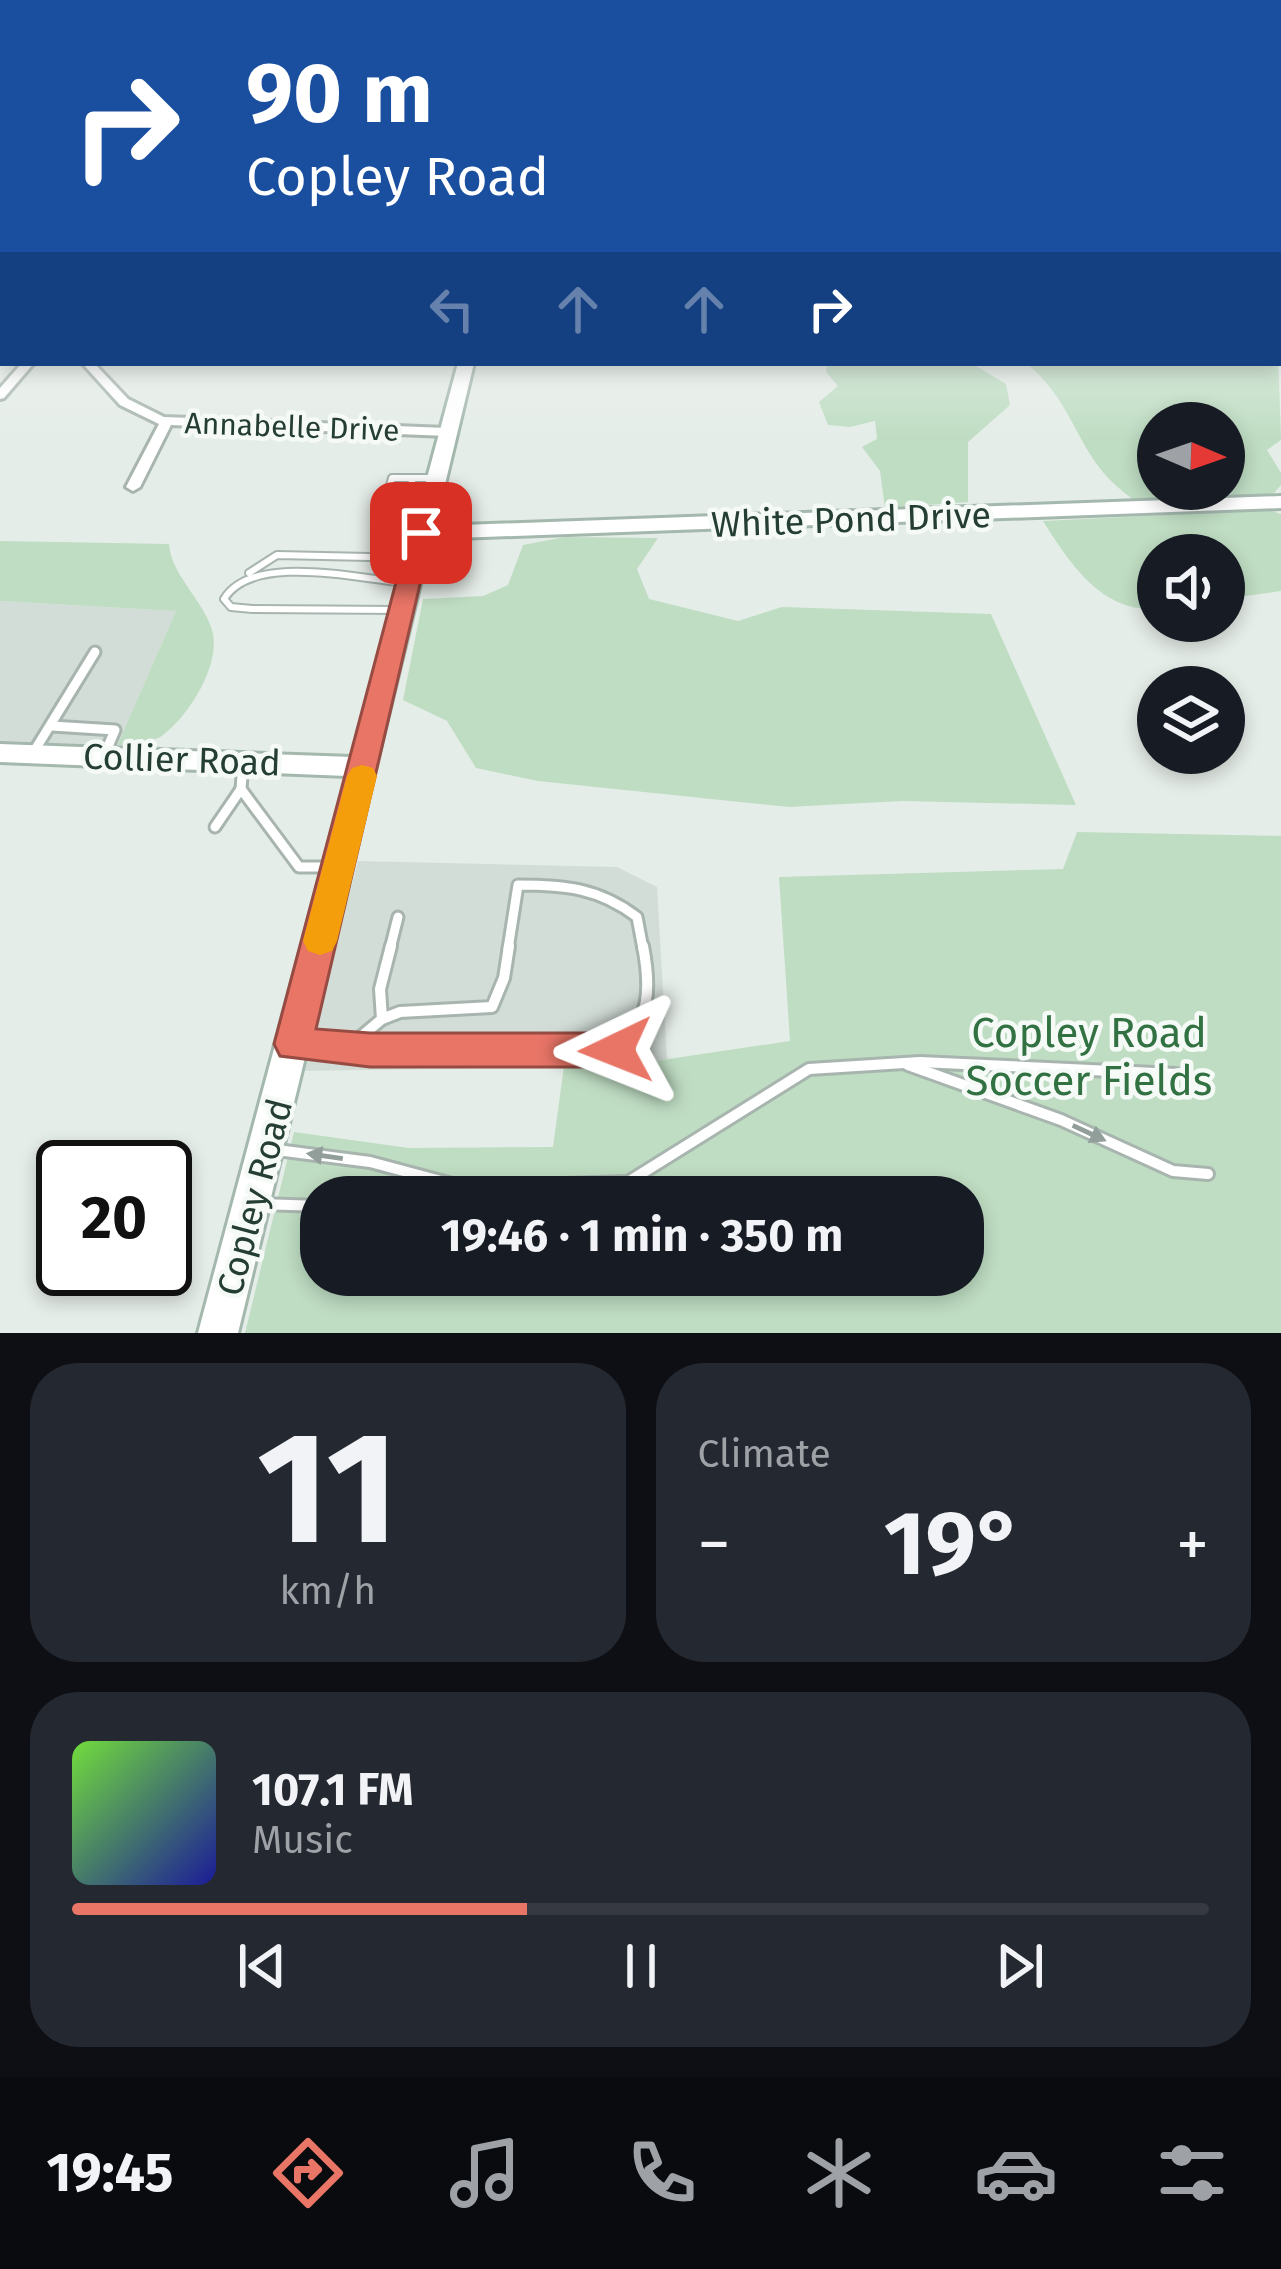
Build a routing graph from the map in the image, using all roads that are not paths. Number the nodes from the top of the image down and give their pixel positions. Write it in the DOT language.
graph roads {
  1 [pos="25,366"];
  2 [pos="91,366"];
  3 [pos="465,366"];
  4 [pos="0,395"];
  5 [pos="166,422"];
  6 [pos="447,432"];
  7 [pos="424,478"];
  8 [pos="390,485"];
  9 [pos="133,487"];
  10 [pos="384,501"];
  11 [pos="1281,502"];
  12 [pos="412,552"];
  13 [pos="248,574"];
  14 [pos="95,652"];
  15 [pos="51,726"];
  16 [pos="0,753"];
  17 [pos="32,754"];
  18 [pos="104,756"];
  19 [pos="364,767"];
  20 [pos="242,774"];
  21 [pos="215,827"];
  22 [pos="339,866"];
  23 [pos="398,917"];
  24 [pos="382,1019"];
  25 [pos="293,1044"];
  26 [pos="351,1045"];
  27 [pos="901,1063"];
  28 [pos="1176,1074"];
  29 [pos="266,1148"];
  30 [pos="1208,1174"];
  31 [pos="423,1176"];
  32 [pos="639,1176"];
  33 [pos="252,1204"];
  34 [pos="300,1205"];
  35 [pos="218,1333"];
  1 -- 4 [label="street"];
  2 -- 5 [label="street, Annabelle Drive"];
  3 -- 6 [label="street, Copley Road"];
  5 -- 6 [label="street, Annabelle Drive"];
  5 -- 9 [label="street"];
  6 -- 7 [label="street, Copley Road"];
  7 -- 8 [label="lane"];
  7 -- 12 [label="street, Copley Road"];
  10 -- 12 [label="lane"];
  11 -- 12 [label="street, White Pond Drive"];
  12 -- 13 [label="lane"];
  12 -- 13 [label="lane"];
  12 -- 13 [label="lane"];
  12 -- 19 [label="street, Copley Road"];
  14 -- 15 [label="lane"];
  15 -- 17 [label="lane"];
  15 -- 18 [label="lane"];
  16 -- 17 [label="street, Collier Road"];
  17 -- 18 [label="street, Collier Road"];
  18 -- 20 [label="street, Collier Road"];
  19 -- 20 [label="street, Collier Road"];
  19 -- 22 [label="street, Copley Road"];
  20 -- 21 [label="lane"];
  20 -- 22 [label="lane"];
  22 -- 25 [label="street, Copley Road"];
  23 -- 24 [label="lane"];
  24 -- 26 [label="lane"];
  24 -- 26 [label="lane"];
  25 -- 26 [label="lane"];
  25 -- 29 [label="street, Copley Road"];
  27 -- 28 [label="lane"];
  27 -- 30 [label="lane, one-way"];
  27 -- 32 [label="lane"];
  31 -- 29 [label="lane, one-way"];
  29 -- 33 [label="street, Copley Road"];
  33 -- 34 [label="lane"];
  33 -- 35 [label="street, Copley Road"];
}
